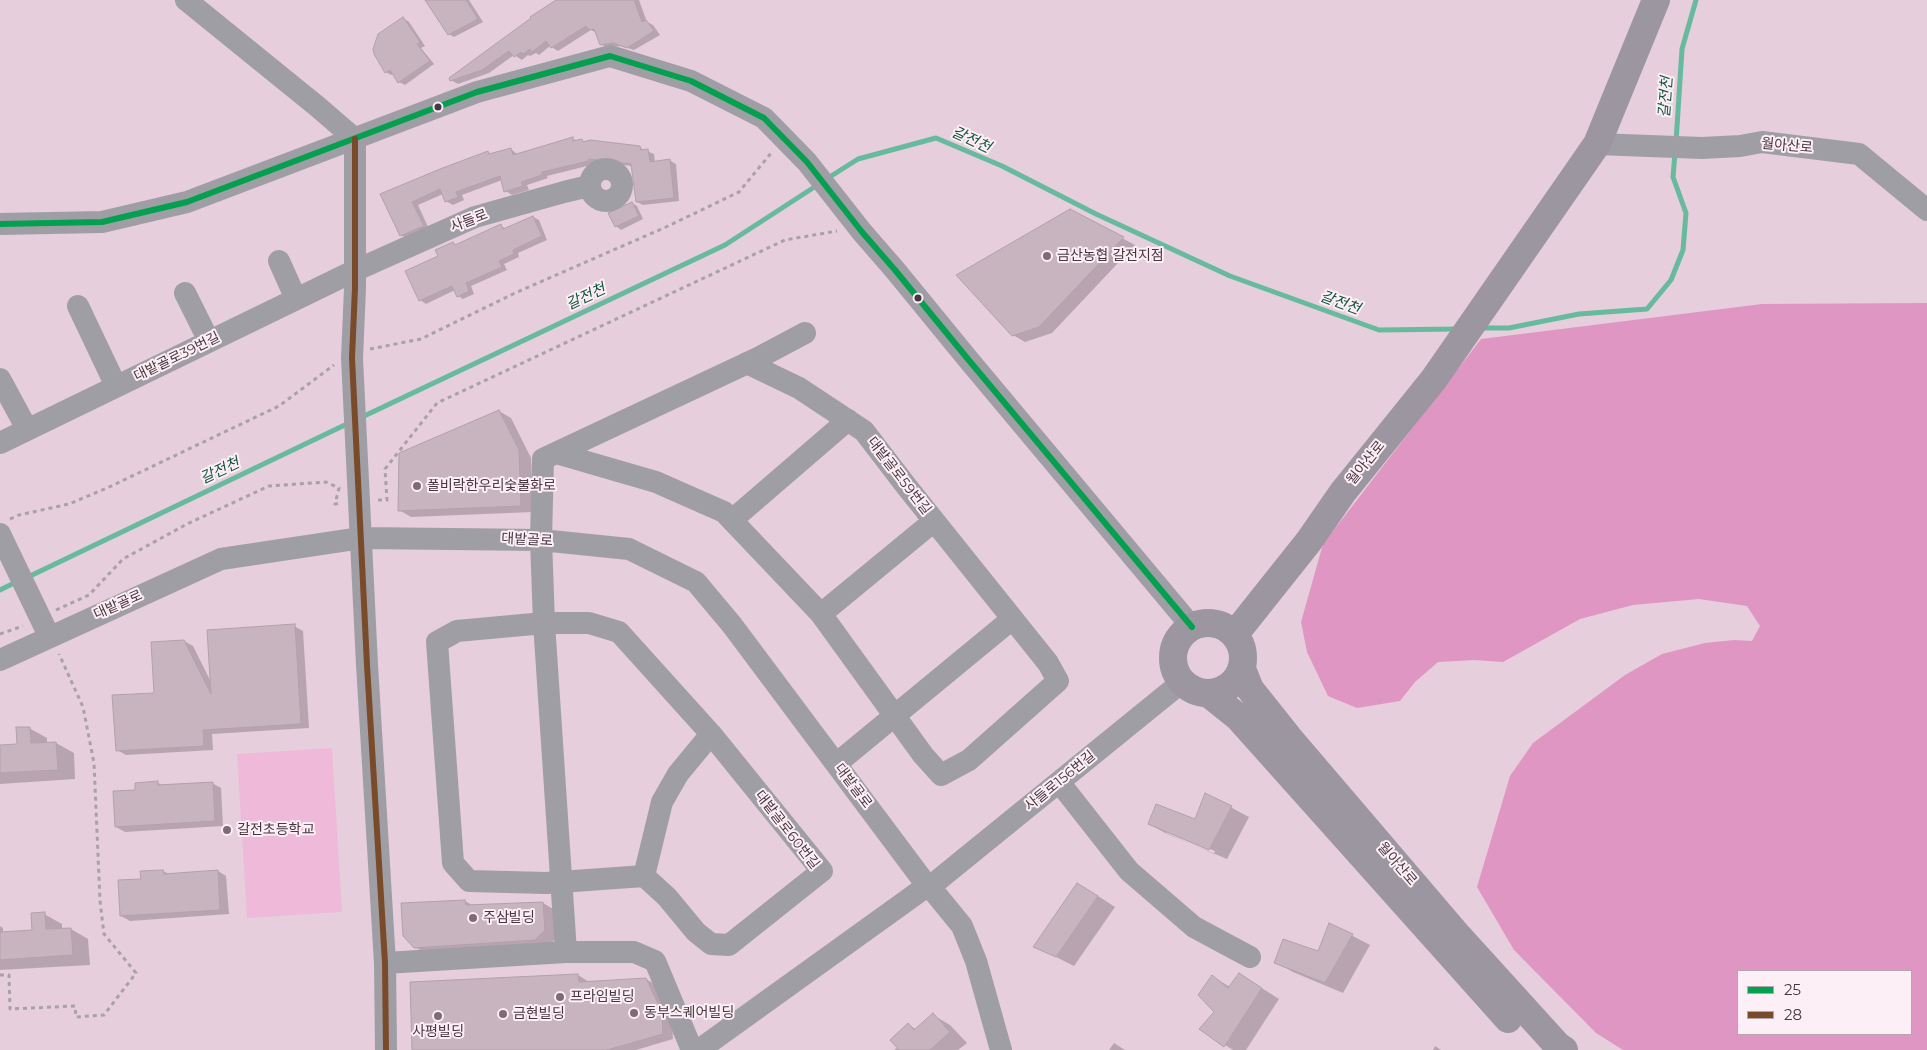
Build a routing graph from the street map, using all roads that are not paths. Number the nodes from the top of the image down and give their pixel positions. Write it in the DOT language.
graph roads {
  1 [pos="186,0"];
  2 [pos="1656,0"];
  3 [pos="354,139"];
  4 [pos="1597,144"];
  5 [pos="589,186"];
  6 [pos="1927,210"];
  7 [pos="0,224"];
  8 [pos="279,261"];
  9 [pos="354,271"];
  10 [pos="185,293"];
  11 [pos="296,299"];
  12 [pos="78,306"];
  13 [pos="804,333"];
  14 [pos="209,341"];
  15 [pos="747,363"];
  16 [pos="0,379"];
  17 [pos="116,386"];
  18 [pos="848,420"];
  19 [pos="27,430"];
  20 [pos="0,443"];
  21 [pos="556,453"];
  22 [pos="732,520"];
  23 [pos="934,521"];
  24 [pos="3,527"];
  25 [pos="361,538"];
  26 [pos="541,540"];
  27 [pos="820,614"];
  28 [pos="1012,619"];
  29 [pos="544,623"];
  30 [pos="1192,627"];
  31 [pos="1235,634"];
  32 [pos="54,645"];
  33 [pos="0,660"];
  34 [pos="1242,669"];
  35 [pos="1182,682"];
  36 [pos="1208,694"];
  37 [pos="895,716"];
  38 [pos="711,734"];
  39 [pos="836,764"];
  40 [pos="1059,782"];
  41 [pos="644,876"];
  42 [pos="561,882"];
  43 [pos="929,886"];
  44 [pos="566,952"];
  45 [pos="1250,957"];
  46 [pos="385,963"];
  47 [pos="386,1050"];
  48 [pos="692,1050"];
  49 [pos="699,1050"];
  50 [pos="1001,1050"];
  51 [pos="1537,1050"];
  52 [pos="1564,1050"];
  1 -- 3 [label="street"];
  2 -- 4 [label="main road"];
  3 -- 7 [label="street"];
  3 -- 9 [label="street"];
  3 -- 30 [label="street"];
  4 -- 6 [label="street, 월아산로"];
  4 -- 31 [label="main road, 월아산로"];
  5 -- 9 [label="street, 사들로"];
  8 -- 11 [label="street"];
  9 -- 11 [label="street, 대밭골로39번길"];
  9 -- 25 [label="street"];
  10 -- 14 [label="street"];
  11 -- 14 [label="street, 대밭골로39번길"];
  12 -- 17 [label="street"];
  13 -- 15 [label="street"];
  14 -- 17 [label="street, 대밭골로39번길"];
  15 -- 18 [label="street, 대밭골로59번길"];
  15 -- 21 [label="street"];
  16 -- 19 [label="street"];
  17 -- 19 [label="street, 대밭골로39번길"];
  18 -- 22 [label="street"];
  18 -- 23 [label="street, 대밭골로59번길"];
  19 -- 20 [label="street, 대밭골로39번길"];
  21 -- 22 [label="street"];
  21 -- 26 [label="street"];
  22 -- 27 [label="street"];
  23 -- 27 [label="street"];
  23 -- 28 [label="street, 대밭골로59번길"];
  24 -- 32 [label="street"];
  25 -- 26 [label="street, 대밭골로"];
  25 -- 32 [label="street, 대밭골로"];
  25 -- 46 [label="street"];
  26 -- 29 [label="street"];
  26 -- 39 [label="street, 대밭골로"];
  27 -- 37 [label="street"];
  28 -- 37 [label="street"];
  28 -- 37 [label="street, 대밭골로59번길"];
  29 -- 38 [label="street, 대밭골로60번길"];
  29 -- 42 [label="street"];
  29 -- 42 [label="street, 대밭골로60번길"];
  30 -- 31 [label="main road"];
  30 -- 35 [label="main road"];
  31 -- 34 [label="main road"];
  32 -- 33 [label="street, 대밭골로"];
  34 -- 36 [label="main road"];
  34 -- 52 [label="main road, 월아산로"];
  35 -- 36 [label="main road"];
  35 -- 40 [label="street, 사들로156번길"];
  36 -- 51 [label="main road"];
  37 -- 39 [label="street"];
  38 -- 41 [label="street"];
  38 -- 41 [label="street, 대밭골로60번길"];
  39 -- 43 [label="street, 대밭골로"];
  40 -- 43 [label="street, 사들로156번길"];
  40 -- 45 [label="street"];
  41 -- 42 [label="street, 대밭골로60번길"];
  42 -- 44 [label="street"];
  43 -- 49 [label="street, 사들로156번길"];
  43 -- 50 [label="street, 대밭골로"];
  44 -- 46 [label="street"];
  44 -- 48 [label="street"];
  46 -- 47 [label="street"];
}
